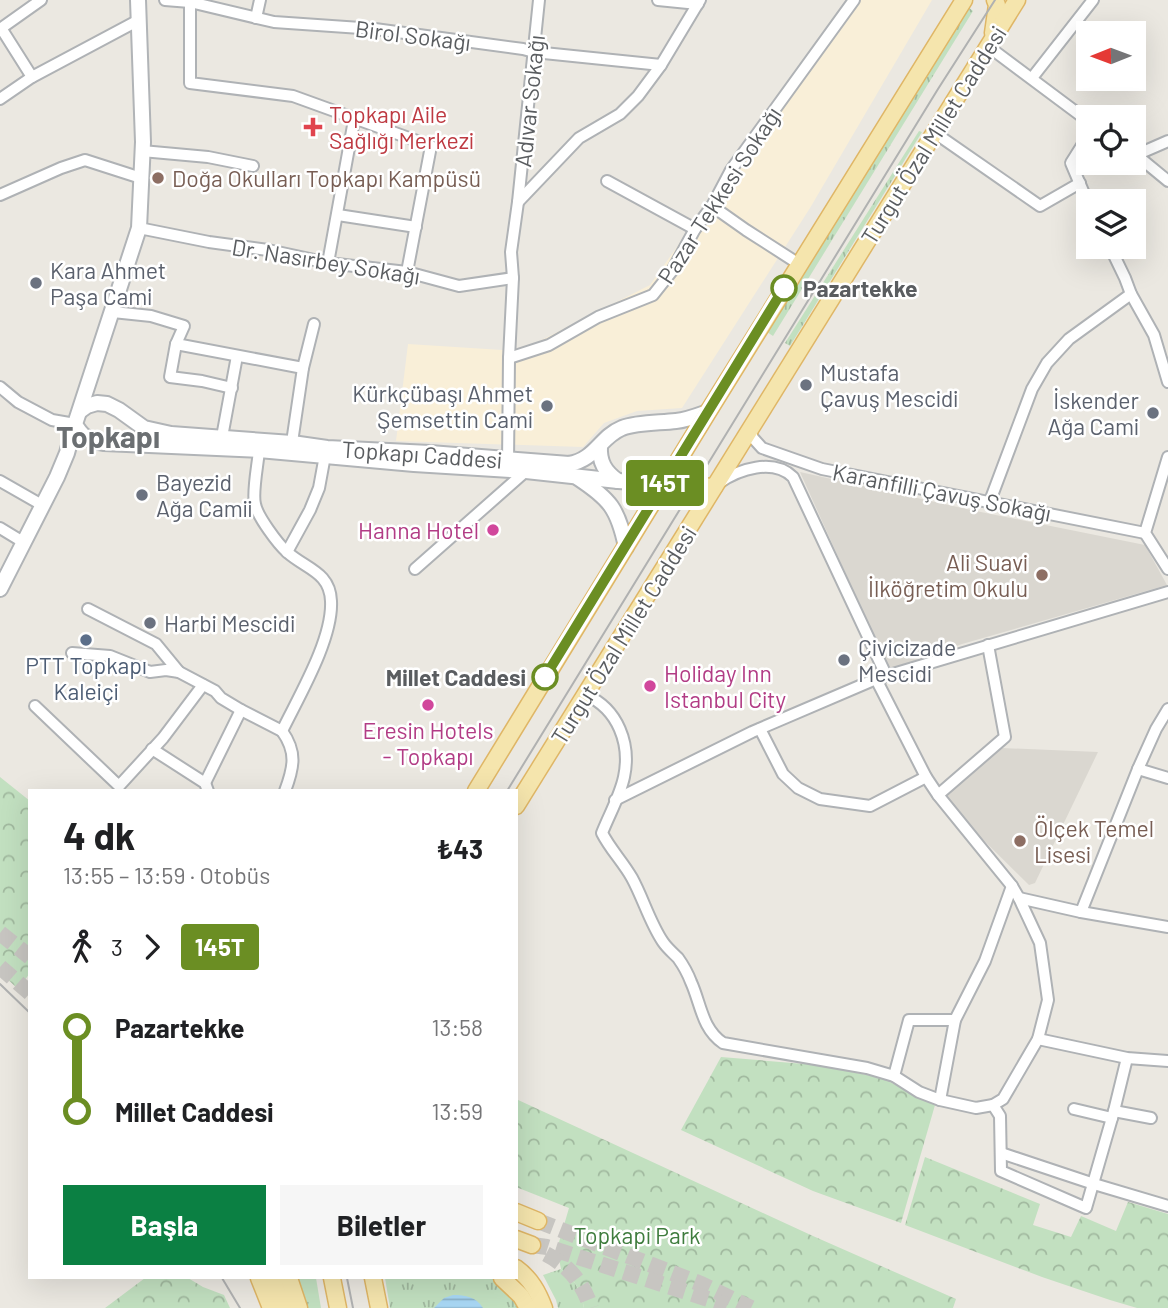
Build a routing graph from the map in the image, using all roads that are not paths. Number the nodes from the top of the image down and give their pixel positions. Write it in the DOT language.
graph roads {
  1 [pos="41,0"];
  2 [pos="138,0"];
  3 [pos="166,0"];
  4 [pos="260,0"];
  5 [pos="539,0"];
  6 [pos="658,0"];
  7 [pos="964,0"];
  8 [pos="995,0"];
  9 [pos="1017,0"];
  10 [pos="1093,0"];
  11 [pos="190,2"];
  12 [pos="699,2"];
  13 [pos="848,2"];
  14 [pos="256,18"];
  15 [pos="139,20"];
  16 [pos="0,28"];
  17 [pos="991,43"];
  18 [pos="534,51"];
  19 [pos="661,65"];
  20 [pos="32,77"];
  21 [pos="1032,78"];
  22 [pos="0,99"];
  23 [pos="1076,112"];
  24 [pos="354,120"];
  25 [pos="935,133"];
  26 [pos="1168,141"];
  27 [pos="1146,150"];
  28 [pos="142,151"];
  29 [pos="1076,155"];
  30 [pos="1146,163"];
  31 [pos="253,166"];
  32 [pos="1076,174"];
  33 [pos="1076,175"];
  34 [pos="141,178"];
  35 [pos="607,181"];
  36 [pos="1168,181"];
  37 [pos="1080,183"];
  38 [pos="1082,189"];
  39 [pos="0,195"];
  40 [pos="518,202"];
  41 [pos="712,206"];
  42 [pos="338,215"];
  43 [pos="416,227"];
  44 [pos="139,228"];
  45 [pos="695,229"];
  46 [pos="1116,259"];
  47 [pos="328,263"];
  48 [pos="799,264"];
  49 [pos="407,272"];
  50 [pos="513,278"];
  51 [pos="1131,294"];
  52 [pos="113,312"];
  53 [pos="314,324"];
  54 [pos="176,344"];
  55 [pos="237,356"];
  56 [pos="509,358"];
  57 [pos="303,369"];
  58 [pos="1168,382"];
  59 [pos="0,387"];
  60 [pos="232,388"];
  61 [pos="708,412"];
  62 [pos="78,417"];
  63 [pos="750,430"];
  64 [pos="222,437"];
  65 [pos="600,446"];
  66 [pos="291,448"];
  67 [pos="259,450"];
  68 [pos="326,452"];
  69 [pos="1168,457"];
  70 [pos="792,459"];
  71 [pos="507,465"];
  72 [pos="526,471"];
  73 [pos="787,472"];
  74 [pos="576,477"];
  75 [pos="0,481"];
  76 [pos="618,481"];
  77 [pos="664,484"];
  78 [pos="714,487"];
  79 [pos="990,501"];
  80 [pos="42,505"];
  81 [pos="0,528"];
  82 [pos="1145,533"];
  83 [pos="23,542"];
  84 [pos="626,547"];
  85 [pos="287,552"];
  86 [pos="415,569"];
  87 [pos="1168,569"];
  88 [pos="0,589"];
  89 [pos="1168,592"];
  90 [pos="88,610"];
  91 [pos="988,645"];
  92 [pos="72,653"];
  93 [pos="178,672"];
  94 [pos="881,677"];
  95 [pos="203,685"];
  96 [pos="586,695"];
  97 [pos="35,706"];
  98 [pos="1168,709"];
  99 [pos="241,710"];
  100 [pos="760,729"];
  101 [pos="282,731"];
  102 [pos="152,749"];
  103 [pos="1138,769"];
  104 [pos="926,777"];
  105 [pos="1168,778"];
  106 [pos="207,787"];
  107 [pos="285,789"];
  108 [pos="476,789"];
  109 [pos="938,795"];
  110 [pos="615,800"];
  111 [pos="518,803"];
  112 [pos="1012,886"];
  113 [pos="1020,898"];
  114 [pos="1081,912"];
  115 [pos="1168,927"];
  116 [pos="955,1020"];
  117 [pos="1038,1039"];
  118 [pos="1126,1058"];
  119 [pos="1168,1061"];
  120 [pos="894,1076"];
  121 [pos="940,1100"];
  122 [pos="993,1105"];
  123 [pos="1074,1109"];
  124 [pos="1113,1115"];
  125 [pos="1151,1118"];
  126 [pos="1001,1153"];
  127 [pos="1094,1184"];
  128 [pos="1168,1206"];
  129 [pos="518,1213"];
  130 [pos="538,1221"];
  131 [pos="518,1240"];
  132 [pos="532,1245"];
  133 [pos="518,1270"];
  134 [pos="259,1279"];
  135 [pos="273,1279"];
  136 [pos="289,1279"];
  137 [pos="332,1279"];
  138 [pos="373,1279"];
  139 [pos="503,1279"];
  140 [pos="271,1308"];
  141 [pos="285,1308"];
  142 [pos="299,1308"];
  143 [pos="338,1308"];
  144 [pos="379,1308"];
  145 [pos="386,1308"];
  146 [pos="528,1308"];
  147 [pos="544,1308"];
  1 -- 16 [label="street"];
  2 -- 15 [label="main road"];
  3 -- 11 [label="street, Birol Sokağı"];
  4 -- 14 [label="street"];
  5 -- 18 [label="street, Adıvar Sokağı"];
  6 -- 12 [label="street"];
  7 -- 48 [label="main road, Turgut Özal Millet Caddesi"];
  8 -- 17 [label="main road"];
  9 -- 17 [label="main road, Turgut Özal Millet Caddesi"];
  10 -- 21 [label="street"];
  11 -- 14 [label="street, Birol Sokağı"];
  11 -- 24 [label="street"];
  12 -- 19 [label="street"];
  13 -- 41 [label="street, Pazar Tekkesi Sokağı"];
  14 -- 18 [label="street, Birol Sokağı"];
  15 -- 20 [label="street"];
  15 -- 28 [label="main road"];
  16 -- 20 [label="street"];
  17 -- 21 [label="street"];
  17 -- 25 [label="main road, Turgut Özal Millet Caddesi"];
  18 -- 19 [label="street, Birol Sokağı"];
  18 -- 40 [label="street, Adıvar Sokağı"];
  19 -- 40 [label="street"];
  20 -- 22 [label="street"];
  21 -- 23 [label="street"];
  24 -- 42 [label="street"];
  24 -- 43 [label="street"];
  25 -- 37 [label="street"];
  25 -- 63 [label="main road, Turgut Özal Millet Caddesi"];
  26 -- 27 [label="street"];
  28 -- 31 [label="street"];
  28 -- 34 [label="main road"];
  29 -- 32 [label="street"];
  30 -- 36 [label="street"];
  33 -- 37 [label="street"];
  34 -- 39 [label="street"];
  34 -- 44 [label="main road"];
  35 -- 45 [label="street"];
  37 -- 38 [label="street"];
  40 -- 50 [label="street, Adıvar Sokağı"];
  41 -- 45 [label="street, Pazar Tekkesi Sokağı"];
  41 -- 48 [label="street"];
  42 -- 43 [label="street"];
  42 -- 47 [label="street"];
  43 -- 49 [label="street"];
  44 -- 47 [label="street, Dr. Nasırbey Sokağı"];
  44 -- 52 [label="main road"];
  45 -- 56 [label="street, Pazar Tekkesi Sokağı"];
  46 -- 51 [label="street"];
  47 -- 49 [label="street, Dr. Nasırbey Sokağı"];
  48 -- 61 [label="main road, Turgut Özal Millet Caddesi"];
  49 -- 50 [label="street, Dr. Nasırbey Sokağı"];
  50 -- 56 [label="street, Adıvar Sokağı"];
  51 -- 58 [label="street"];
  51 -- 79 [label="street"];
  52 -- 54 [label="street"];
  52 -- 62 [label="main road"];
  53 -- 57 [label="street"];
  54 -- 55 [label="street"];
  54 -- 60 [label="street"];
  55 -- 57 [label="street"];
  55 -- 60 [label="street"];
  56 -- 71 [label="street, Adıvar Sokağı"];
  57 -- 66 [label="street"];
  59 -- 62 [label="street"];
  60 -- 64 [label="street"];
  61 -- 65 [label="main road, Topkapı Caddesi"];
  61 -- 77 [label="main road, Turgut Özal Millet Caddesi"];
  62 -- 64 [label="main road, Topkapı Caddesi"];
  62 -- 67 [label="main road, Topkapı Caddesi"];
  62 -- 80 [label="main road"];
  63 -- 70 [label="street, Karanfilli Çavuş Sokağı"];
  63 -- 78 [label="main road, Turgut Özal Millet Caddesi"];
  64 -- 66 [label="main road, Topkapı Caddesi"];
  65 -- 71 [label="main road, Topkapı Caddesi"];
  65 -- 76 [label="main road"];
  66 -- 67 [label="main road, Topkapı Caddesi"];
  66 -- 68 [label="main road, Topkapı Caddesi"];
  67 -- 85 [label="street"];
  68 -- 71 [label="main road, Topkapı Caddesi"];
  68 -- 85 [label="street"];
  69 -- 82 [label="street"];
  70 -- 73 [label="street"];
  70 -- 79 [label="street, Karanfilli Çavuş Sokağı"];
  71 -- 72 [label="main road, Topkapı Caddesi"];
  72 -- 74 [label="main road, Topkapı Caddesi"];
  72 -- 86 [label="street"];
  73 -- 78 [label="street"];
  73 -- 94 [label="street"];
  74 -- 76 [label="main road, Topkapı Caddesi"];
  74 -- 84 [label="main road"];
  75 -- 80 [label="street"];
  76 -- 77 [label="main road, Topkapı Caddesi"];
  77 -- 78 [label="main road"];
  77 -- 84 [label="main road, Turgut Özal Millet Caddesi"];
  78 -- 96 [label="main road, Turgut Özal Millet Caddesi"];
  79 -- 82 [label="street, Karanfilli Çavuş Sokağı"];
  80 -- 83 [label="main road"];
  81 -- 83 [label="street"];
  82 -- 87 [label="street"];
  83 -- 88 [label="main road"];
  84 -- 108 [label="main road, Turgut Özal Millet Caddesi"];
  85 -- 101 [label="street"];
  89 -- 91 [label="street"];
  90 -- 93 [label="street"];
  91 -- 94 [label="street"];
  91 -- 109 [label="street"];
  92 -- 93 [label="street"];
  93 -- 95 [label="street"];
  94 -- 100 [label="street"];
  94 -- 104 [label="street"];
  95 -- 99 [label="street"];
  95 -- 102 [label="street"];
  96 -- 110 [label="street"];
  96 -- 111 [label="main road, Turgut Özal Millet Caddesi"];
  97 -- 102 [label="street"];
  98 -- 103 [label="street"];
  99 -- 101 [label="street"];
  99 -- 106 [label="street"];
  100 -- 104 [label="street"];
  100 -- 110 [label="street"];
  101 -- 107 [label="street"];
  102 -- 106 [label="street"];
  103 -- 105 [label="street"];
  103 -- 114 [label="street"];
  104 -- 109 [label="street"];
  109 -- 112 [label="street"];
  110 -- 120 [label="street"];
  112 -- 113 [label="street"];
  112 -- 116 [label="street"];
  113 -- 114 [label="street"];
  113 -- 117 [label="street"];
  114 -- 115 [label="street"];
  116 -- 120 [label="street"];
  116 -- 121 [label="street"];
  117 -- 118 [label="street"];
  117 -- 122 [label="street"];
  118 -- 119 [label="street"];
  118 -- 124 [label="street"];
  120 -- 121 [label="street"];
  121 -- 122 [label="street"];
  122 -- 126 [label="street"];
  123 -- 124 [label="street"];
  124 -- 125 [label="street"];
  124 -- 127 [label="street"];
  126 -- 127 [label="street"];
  126 -- 127 [label="street"];
  127 -- 128 [label="street"];
  129 -- 130 [label="main road"];
  131 -- 132 [label="main road"];
  133 -- 147 [label="main road"];
  134 -- 140 [label="main road"];
  135 -- 141 [label="main road"];
  136 -- 142 [label="main road"];
  137 -- 143 [label="main road"];
  138 -- 144 [label="main road"];
  138 -- 145 [label="main road"];
  139 -- 146 [label="main road"];
}
